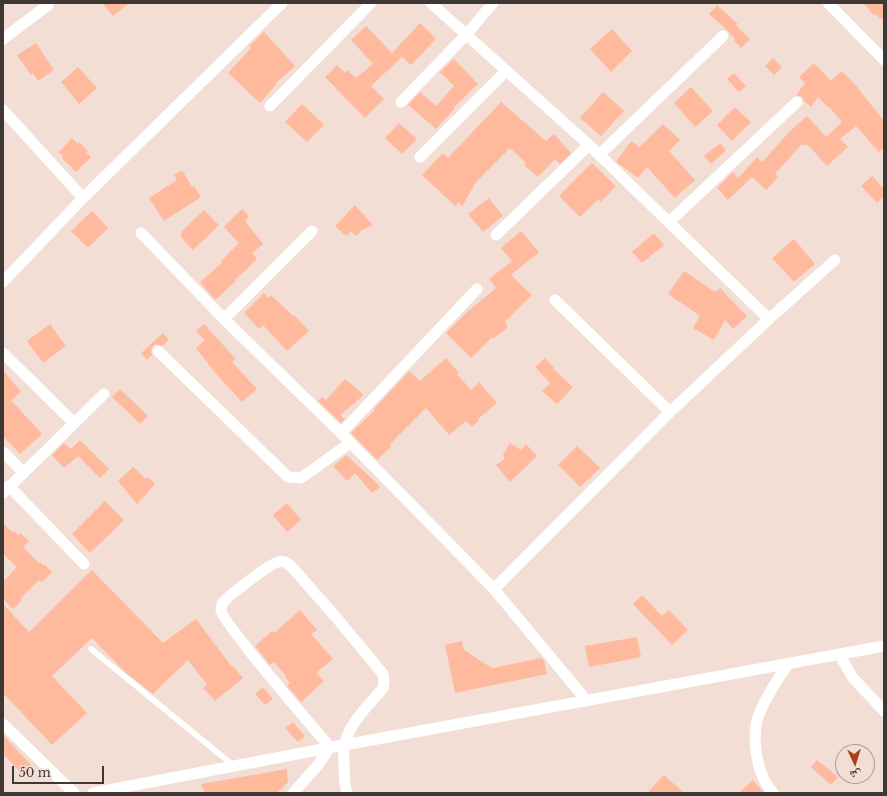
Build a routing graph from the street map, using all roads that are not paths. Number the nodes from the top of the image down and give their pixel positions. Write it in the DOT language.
graph roads {
  1 [pos="282,3"];
  2 [pos="371,3"];
  3 [pos="431,3"];
  4 [pos="493,3"];
  5 [pos="828,3"];
  6 [pos="48,5"];
  7 [pos="466,35"];
  8 [pos="723,36"];
  9 [pos="3,39"];
  10 [pos="884,60"];
  11 [pos="506,71"];
  12 [pos="401,102"];
  13 [pos="797,102"];
  14 [pos="270,106"];
  15 [pos="3,110"];
  16 [pos="589,146"];
  17 [pos="599,155"];
  18 [pos="420,157"];
  19 [pos="83,198"];
  20 [pos="669,222"];
  21 [pos="312,230"];
  22 [pos="141,233"];
  23 [pos="496,235"];
  24 [pos="835,260"];
  25 [pos="3,282"];
  26 [pos="477,289"];
  27 [pos="556,300"];
  28 [pos="224,319"];
  29 [pos="769,319"];
  30 [pos="158,351"];
  31 [pos="3,353"];
  32 [pos="104,394"];
  33 [pos="670,412"];
  34 [pos="74,423"];
  35 [pos="340,433"];
  36 [pos="350,443"];
  37 [pos="3,452"];
  38 [pos="24,473"];
  39 [pos="6,490"];
  40 [pos="84,564"];
  41 [pos="494,589"];
  42 [pos="884,646"];
  43 [pos="91,649"];
  44 [pos="839,654"];
  45 [pos="789,663"];
  46 [pos="587,701"];
  47 [pos="884,711"];
  48 [pos="3,724"];
  49 [pos="344,745"];
  50 [pos="330,748"];
  51 [pos="234,766"];
  52 [pos="74,793"];
  53 [pos="93,793"];
  54 [pos="293,793"];
  55 [pos="347,793"];
  56 [pos="773,793"];
  1 -- 19 [label="street"];
  2 -- 14 [label="street"];
  3 -- 7 [label="street"];
  4 -- 7 [label="street"];
  5 -- 10 [label="street"];
  6 -- 9 [label="street"];
  7 -- 11 [label="street"];
  7 -- 12 [label="street"];
  8 -- 17 [label="street"];
  11 -- 16 [label="street"];
  11 -- 18 [label="street"];
  13 -- 20 [label="street"];
  15 -- 19 [label="street"];
  16 -- 17 [label="street"];
  16 -- 23 [label="street"];
  17 -- 20 [label="street"];
  19 -- 25 [label="street"];
  20 -- 29 [label="street"];
  21 -- 28 [label="street"];
  22 -- 28 [label="street"];
  24 -- 29 [label="street"];
  26 -- 35 [label="street"];
  27 -- 33 [label="street"];
  28 -- 35 [label="street"];
  29 -- 33 [label="street"];
  30 -- 36 [label="street"];
  31 -- 34 [label="street"];
  32 -- 34 [label="street"];
  33 -- 41 [label="street"];
  34 -- 38 [label="street"];
  35 -- 36 [label="street"];
  36 -- 41 [label="street"];
  37 -- 38 [label="street"];
  38 -- 39 [label="street"];
  39 -- 40 [label="street"];
  41 -- 46 [label="street"];
  42 -- 44 [label="street"];
  43 -- 51 [label="lane"];
  44 -- 45 [label="street"];
  44 -- 47 [label="street"];
  45 -- 46 [label="street"];
  45 -- 56 [label="street"];
  46 -- 49 [label="street"];
  48 -- 52 [label="street"];
  49 -- 50 [label="street"];
  49 -- 50 [label="street"];
  49 -- 55 [label="street"];
  50 -- 51 [label="street"];
  50 -- 54 [label="street"];
  51 -- 53 [label="street"];
}
